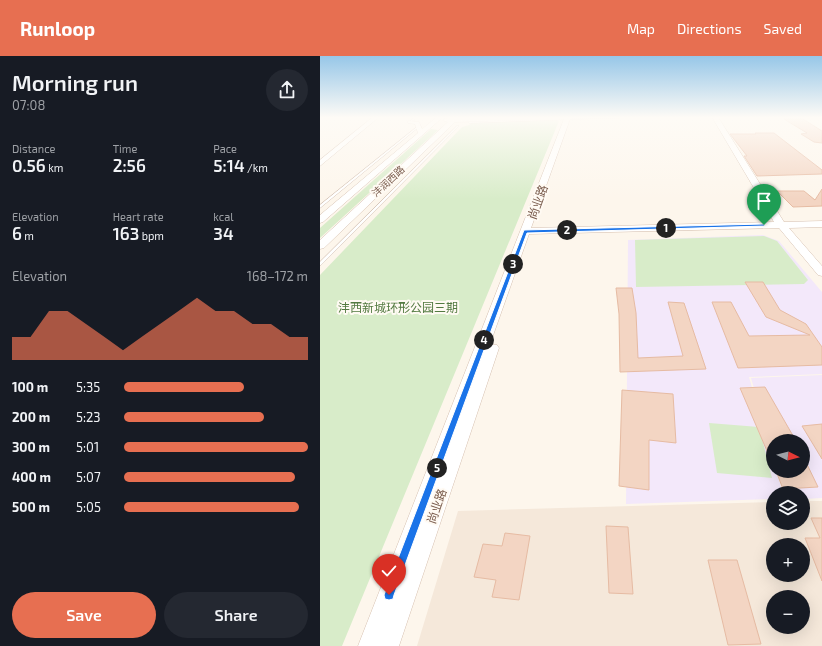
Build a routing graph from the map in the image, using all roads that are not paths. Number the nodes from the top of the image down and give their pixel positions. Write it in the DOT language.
graph roads {
  1 [pos="343,145"];
  2 [pos="400,145"];
  3 [pos="405,145"];
  4 [pos="428,145"];
  5 [pos="434,145"];
  6 [pos="560,145"];
  7 [pos="731,145"];
  8 [pos="320,164"];
  9 [pos="362,173"];
  10 [pos="374,174"];
  11 [pos="395,175"];
  12 [pos="408,175"];
  13 [pos="320,207"];
  14 [pos="320,220"];
  15 [pos="822,220"];
  16 [pos="780,223"];
  17 [pos="822,224"];
  18 [pos="530,229"];
  19 [pos="320,246"];
  20 [pos="320,264"];
  21 [pos="822,273"];
  22 [pos="370,646"];
  23 [pos="387,646"];
  1 -- 8 [label="street"];
  2 -- 9 [label="lane"];
  3 -- 10 [label="street, 沣润西路"];
  4 -- 11 [label="street, 沣润西路"];
  5 -- 12 [label="lane"];
  6 -- 18 [label="street, 尚业路"];
  7 -- 16 [label="street"];
  9 -- 10 [label="street"];
  9 -- 13 [label="lane"];
  10 -- 14 [label="street, 沣润西路"];
  11 -- 12 [label="street"];
  11 -- 19 [label="street, 沣润西路"];
  12 -- 20 [label="lane"];
  15 -- 16 [label="street"];
  16 -- 17 [label="street"];
  16 -- 18 [label="street"];
  16 -- 21 [label="street"];
  18 -- 22 [label="street, 尚业路"];
  18 -- 23 [label="street, 尚业路"];
}
